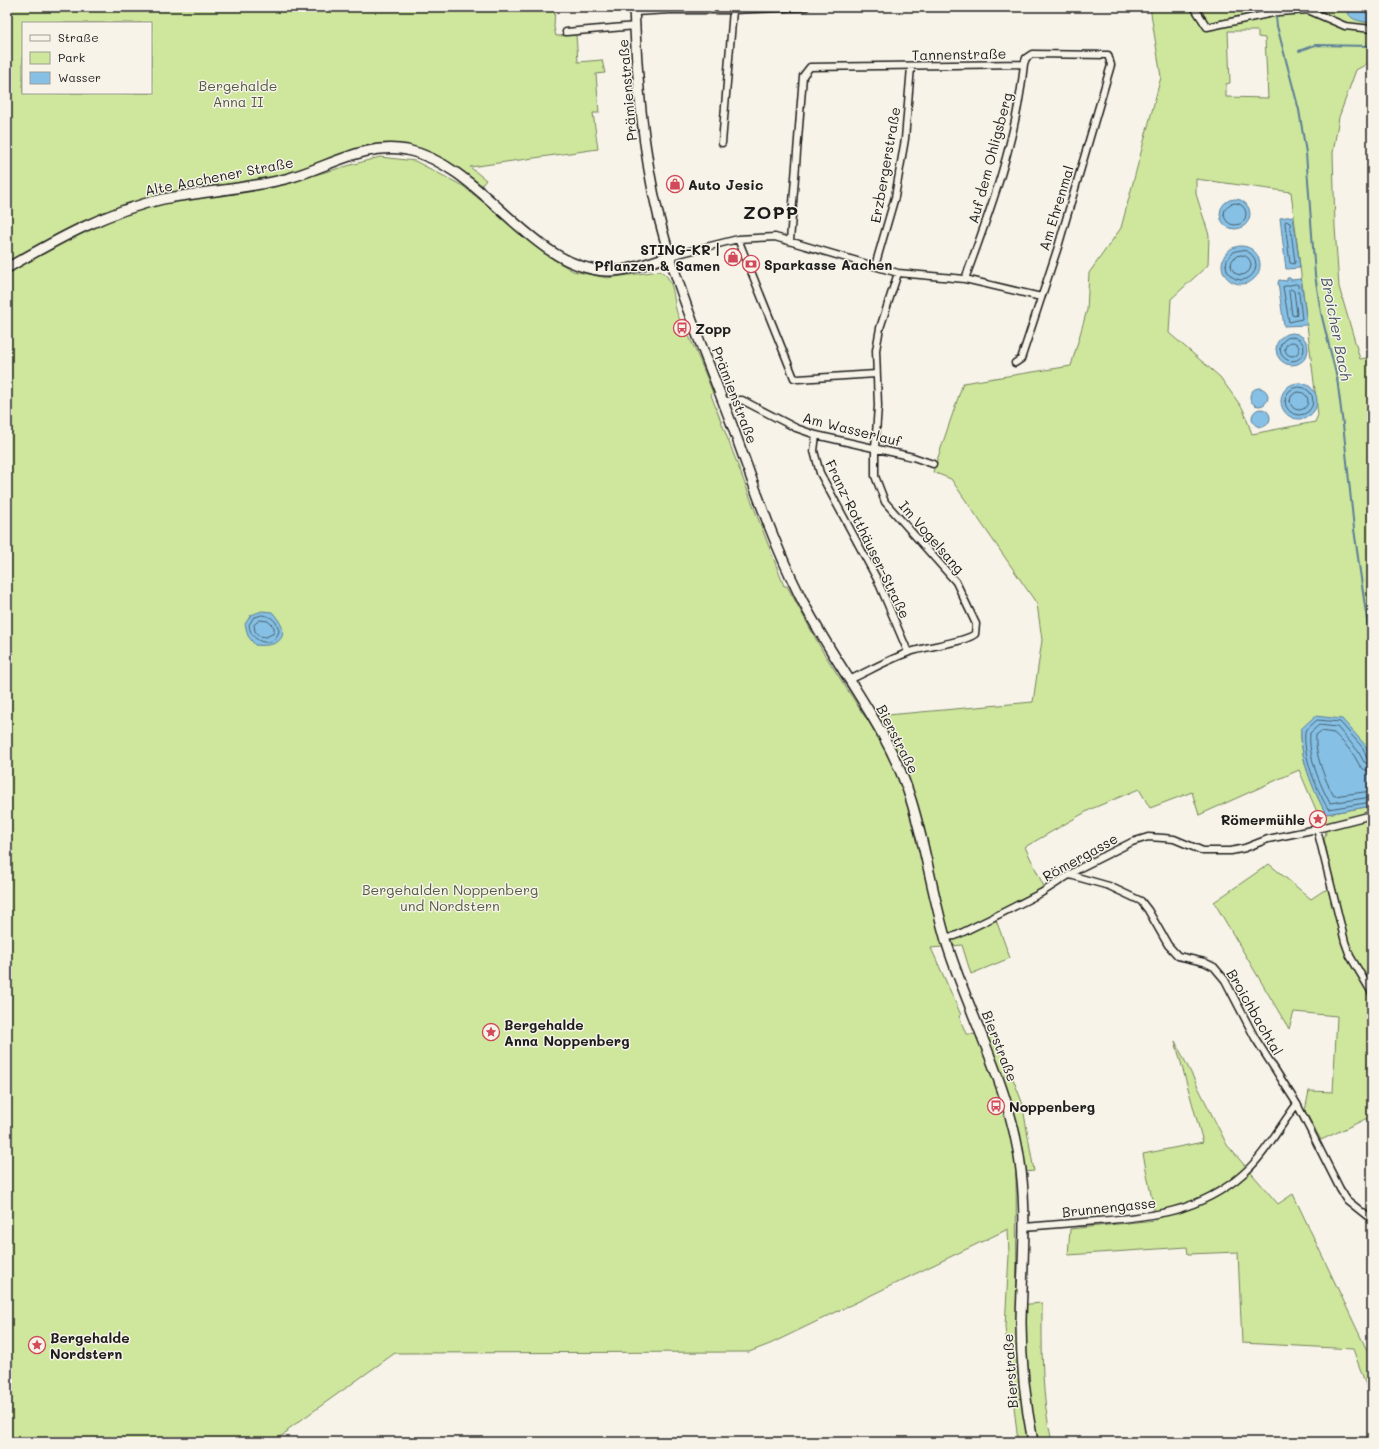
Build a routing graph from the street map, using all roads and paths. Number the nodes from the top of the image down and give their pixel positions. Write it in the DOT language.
graph roads {
  1 [pos="806,7"];
  2 [pos="1194,7"];
  3 [pos="634,10"];
  4 [pos="733,10"];
  5 [pos="636,26"];
  6 [pos="1372,29"];
  7 [pos="566,32"];
  8 [pos="1108,55"];
  9 [pos="1024,64"];
  10 [pos="911,67"];
  11 [pos="722,143"];
  12 [pos="738,239"];
  13 [pos="790,241"];
  14 [pos="670,256"];
  15 [pos="875,266"];
  16 [pos="7,268"];
  17 [pos="898,274"];
  18 [pos="965,278"];
  19 [pos="1041,297"];
  20 [pos="1014,362"];
  21 [pos="876,374"];
  22 [pos="723,401"];
  23 [pos="816,435"];
  24 [pos="875,448"];
  25 [pos="933,464"];
  26 [pos="908,652"];
  27 [pos="849,680"];
  28 [pos="863,702"];
  29 [pos="1372,815"];
  30 [pos="1317,829"];
  31 [pos="1070,875"];
  32 [pos="946,938"];
  33 [pos="1372,993"];
  34 [pos="1296,1104"];
  35 [pos="1372,1220"];
  36 [pos="1024,1227"];
  37 [pos="1033,1442"];
  1 -- 4 [label="street"];
  2 -- 6 [label="street"];
  3 -- 4 [label="street"];
  3 -- 5 [label="main road, Prämienstraße"];
  4 -- 11 [label="street"];
  5 -- 7 [label="street"];
  5 -- 14 [label="main road, Prämienstraße"];
  8 -- 9 [label="street, Tannenstraße"];
  8 -- 19 [label="street, Am Ehrenmal"];
  9 -- 10 [label="street, Tannenstraße"];
  9 -- 18 [label="street, Auf dem Ohligsberg"];
  10 -- 13 [label="street, Tannenstraße"];
  10 -- 15 [label="street, Erzbergerstraße"];
  12 -- 13 [label="street"];
  12 -- 14 [label="street"];
  12 -- 21 [label="street"];
  13 -- 15 [label="street"];
  14 -- 16 [label="main road, Alte Aachener Straße"];
  14 -- 22 [label="main road, Prämienstraße"];
  15 -- 17 [label="street"];
  17 -- 18 [label="street"];
  17 -- 21 [label="street"];
  18 -- 19 [label="street"];
  19 -- 20 [label="street, Am Ehrenmal"];
  21 -- 24 [label="street"];
  22 -- 23 [label="street, Am Wasserlauf"];
  22 -- 27 [label="main road, Prämienstraße"];
  23 -- 24 [label="street, Am Wasserlauf"];
  23 -- 26 [label="street, Franz-Rotthäuser-Straße"];
  24 -- 25 [label="street, Am Wasserlauf"];
  24 -- 26 [label="street, Im Vogelsang"];
  26 -- 27 [label="street"];
  27 -- 28 [label="main road, Prämienstraße"];
  28 -- 32 [label="main road, Bierstraße"];
  29 -- 30 [label="street, Römergasse"];
  30 -- 31 [label="street, Römergasse"];
  30 -- 33 [label="street"];
  31 -- 32 [label="street, Römergasse"];
  31 -- 34 [label="street, Broichbachtal"];
  32 -- 36 [label="main road, Bierstraße"];
  34 -- 35 [label="street, Broichbachtal"];
  34 -- 36 [label="street, Brunnengasse"];
  36 -- 37 [label="main road, Bierstraße"];
}
